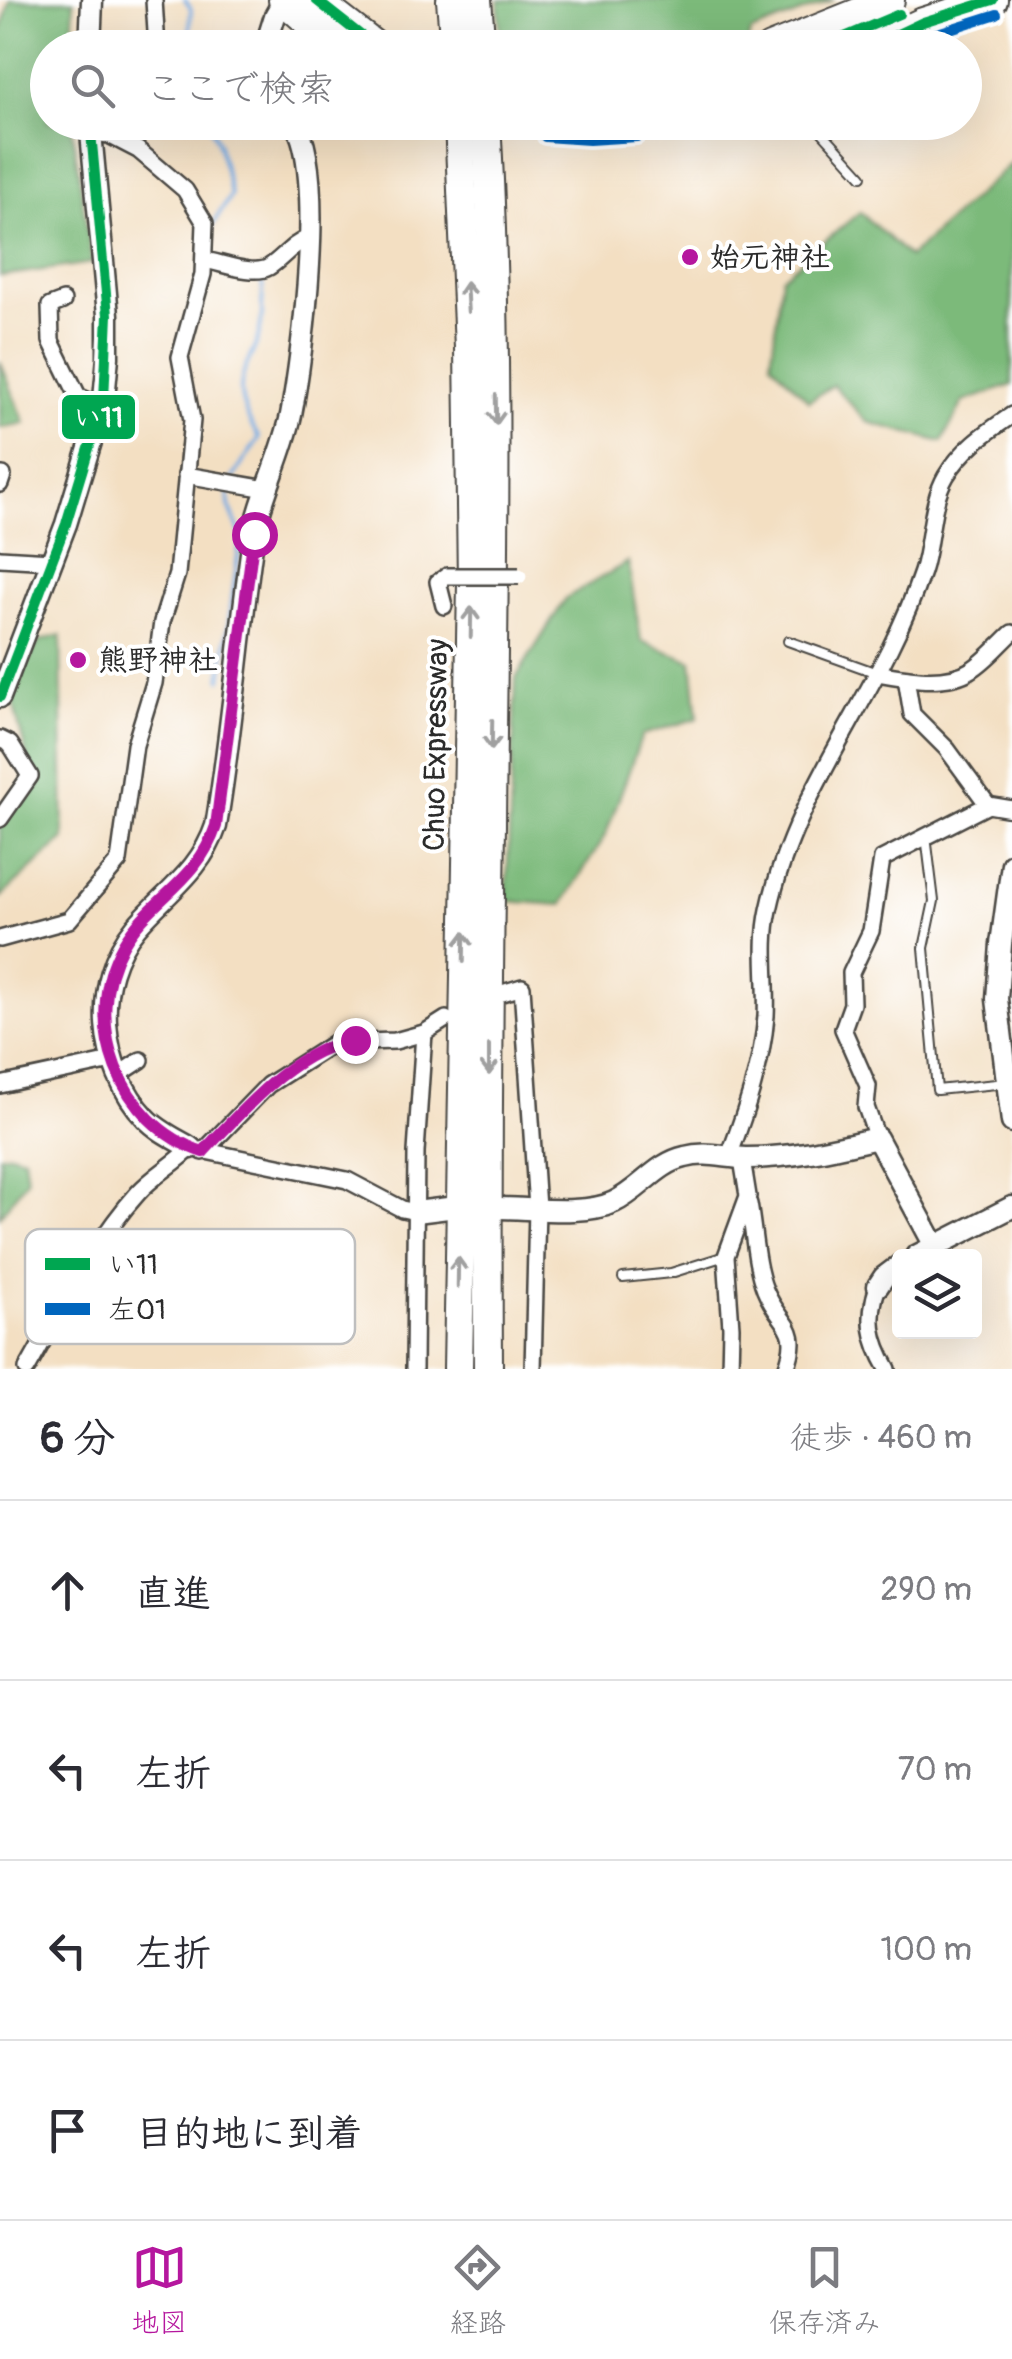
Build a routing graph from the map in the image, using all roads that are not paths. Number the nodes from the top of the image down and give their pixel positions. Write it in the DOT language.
graph roads {
  1 [pos="92,0"];
  2 [pos="154,0"];
  3 [pos="284,0"];
  4 [pos="316,0"];
  5 [pos="451,0"];
  6 [pos="477,0"];
  7 [pos="890,0"];
  8 [pos="936,0"];
  9 [pos="994,0"];
  10 [pos="91,30"];
  11 [pos="156,30"];
  12 [pos="270,30"];
  13 [pos="318,30"];
  14 [pos="355,30"];
  15 [pos="454,30"];
  16 [pos="480,30"];
  17 [pos="825,30"];
  18 [pos="840,30"];
  19 [pos="905,30"];
  20 [pos="91,140"];
  21 [pos="119,140"];
  22 [pos="303,140"];
  23 [pos="473,140"];
  24 [pos="474,140"];
  25 [pos="829,140"];
  26 [pos="862,176"];
  27 [pos="308,238"];
  28 [pos="205,260"];
  29 [pos="64,301"];
  30 [pos="102,407"];
  31 [pos="1012,415"];
  32 [pos="186,474"];
  33 [pos="0,475"];
  34 [pos="0,484"];
  35 [pos="268,490"];
  36 [pos="0,558"];
  37 [pos="51,562"];
  38 [pos="519,576"];
  39 [pos="444,606"];
  40 [pos="1012,633"];
  41 [pos="788,640"];
  42 [pos="878,673"];
  43 [pos="906,678"];
  44 [pos="0,697"];
  45 [pos="0,739"];
  46 [pos="988,805"];
  47 [pos="1012,810"];
  48 [pos="0,820"];
  49 [pos="926,836"];
  50 [pos="1012,864"];
  51 [pos="0,939"];
  52 [pos="499,994"];
  53 [pos="446,1020"];
  54 [pos="424,1033"];
  55 [pos="141,1060"];
  56 [pos="115,1068"];
  57 [pos="1006,1082"];
  58 [pos="1,1083"];
  59 [pos="1012,1122"];
  60 [pos="878,1138"];
  61 [pos="197,1150"];
  62 [pos="736,1157"];
  63 [pos="748,1196"];
  64 [pos="1012,1207"];
  65 [pos="448,1208"];
  66 [pos="498,1208"];
  67 [pos="537,1208"];
  68 [pos="416,1212"];
  69 [pos="112,1229"];
  70 [pos="935,1246"];
  71 [pos="929,1249"];
  72 [pos="726,1256"];
  73 [pos="892,1270"];
  74 [pos="623,1278"];
  75 [pos="878,1286"];
  76 [pos="41,1344"];
  77 [pos="26,1369"];
  78 [pos="414,1369"];
  79 [pos="458,1369"];
  80 [pos="488,1369"];
  81 [pos="533,1369"];
  82 [pos="730,1369"];
  83 [pos="786,1369"];
  84 [pos="888,1369"];
  1 -- 10 [label="street"];
  2 -- 11 [label="street"];
  3 -- 12 [label="street"];
  3 -- 13 [label="highway"];
  4 -- 14 [label="highway"];
  5 -- 15 [label="highway"];
  6 -- 16 [label="highway"];
  7 -- 17 [label="highway"];
  8 -- 18 [label="highway"];
  9 -- 19 [label="highway"];
  20 -- 30 [label="street"];
  21 -- 28 [label="street"];
  22 -- 27 [label="street"];
  79 -- 23 [label="highway, Chuo Expressway, one-way"];
  24 -- 80 [label="highway, Chuo Expressway, one-way"];
  25 -- 26 [label="lane"];
  27 -- 28 [label="street"];
  27 -- 35 [label="street"];
  28 -- 32 [label="street"];
  29 -- 30 [label="street"];
  30 -- 37 [label="street"];
  31 -- 42 [label="street"];
  32 -- 35 [label="street"];
  32 -- 51 [label="street"];
  33 -- 34 [label="street"];
  35 -- 56 [label="street"];
  36 -- 37 [label="street"];
  37 -- 44 [label="street"];
  38 -- 39 [label="street, bridge"];
  40 -- 43 [label="street"];
  41 -- 42 [label="lane"];
  42 -- 43 [label="street"];
  42 -- 62 [label="street"];
  43 -- 46 [label="street"];
  45 -- 48 [label="street"];
  46 -- 47 [label="street"];
  46 -- 49 [label="street"];
  49 -- 57 [label="lane"];
  49 -- 60 [label="street"];
  50 -- 57 [label="street"];
  52 -- 67 [label="street"];
  53 -- 54 [label="street"];
  54 -- 61 [label="street"];
  54 -- 68 [label="street"];
  55 -- 56 [label="street"];
  56 -- 58 [label="street"];
  56 -- 61 [label="street"];
  57 -- 59 [label="street"];
  60 -- 62 [label="street"];
  60 -- 70 [label="street"];
  61 -- 68 [label="street"];
  61 -- 69 [label="street"];
  62 -- 63 [label="street"];
  62 -- 67 [label="street"];
  63 -- 72 [label="street"];
  63 -- 83 [label="street"];
  64 -- 70 [label="street"];
  65 -- 68 [label="street"];
  66 -- 67 [label="street"];
  67 -- 81 [label="street"];
  68 -- 78 [label="street"];
  70 -- 71 [label="street"];
  72 -- 74 [label="lane"];
  72 -- 82 [label="street"];
  73 -- 75 [label="street"];
  75 -- 84 [label="street"];
  76 -- 77 [label="street"];
}
